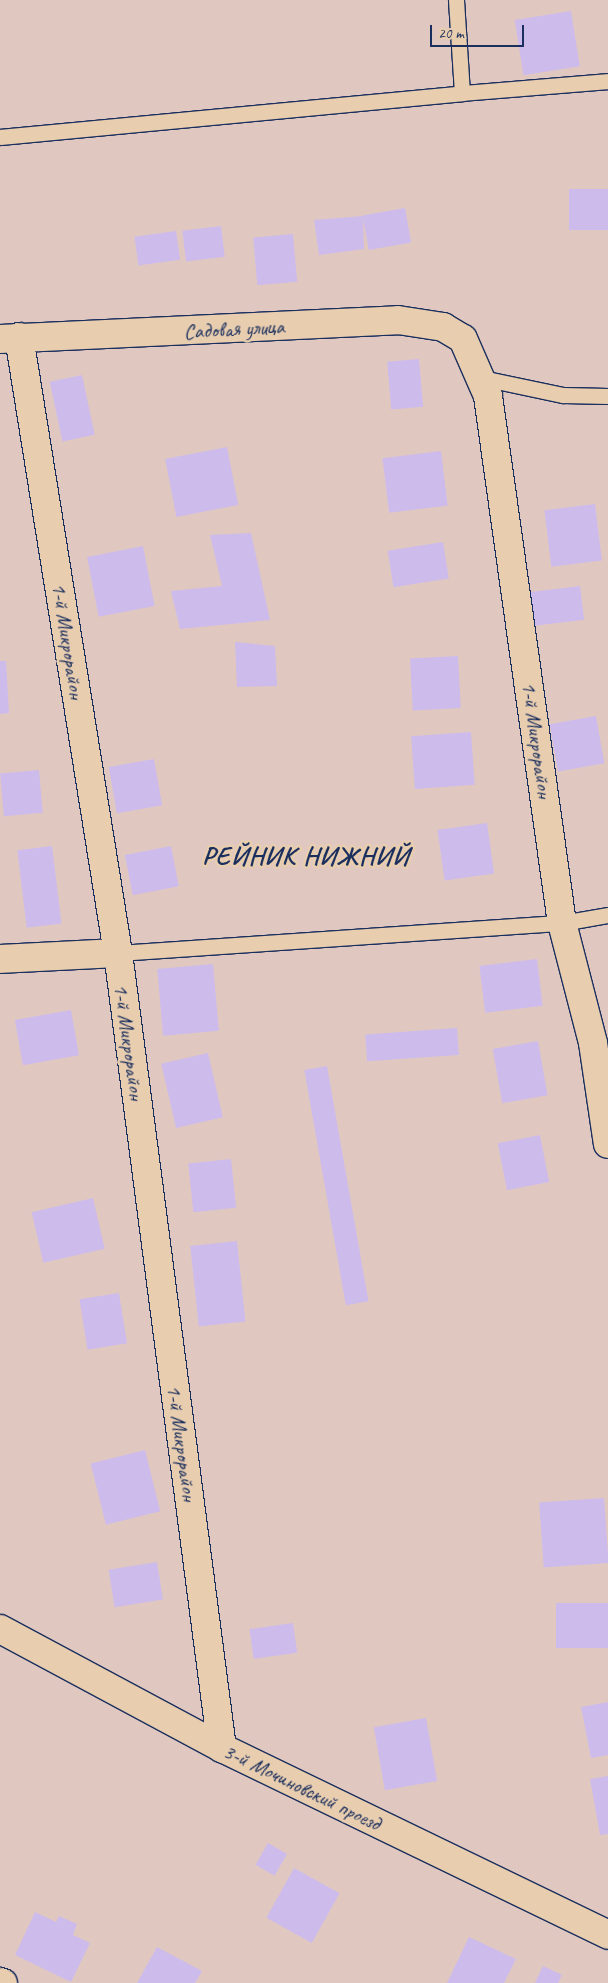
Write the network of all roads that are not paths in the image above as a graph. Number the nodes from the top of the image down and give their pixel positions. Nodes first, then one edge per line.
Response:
1 (456, 0) edge
2 (608, 81) edge
3 (462, 93) junction
4 (0, 138) edge
5 (9, 338) edge
6 (463, 338) joint
7 (482, 378) junction
8 (608, 396) edge
9 (608, 915) edge
10 (562, 923) junction
11 (118, 953) junction
12 (0, 959) edge
13 (600, 1044) edge
14 (608, 1144) edge
15 (0, 1629) edge
16 (222, 1748) junction
17 (608, 1935) edge

1 - 3 lane
2 - 3 lane
3 - 4 lane
5 - 6 street, Садовая улица
5 - 11 street, 1-й Микрорайон
6 - 7 street, 1-й Микрорайон
7 - 8 lane
7 - 10 street, 1-й Микрорайон
9 - 10 lane
10 - 11 lane
10 - 13 street, 1-й Микрорайон
11 - 12 street
11 - 16 street, 1-й Микрорайон
13 - 14 street, 1-й Микрорайон
15 - 16 street, 3-й Мочиновский проезд
16 - 17 street, 3-й Мочиновский проезд

